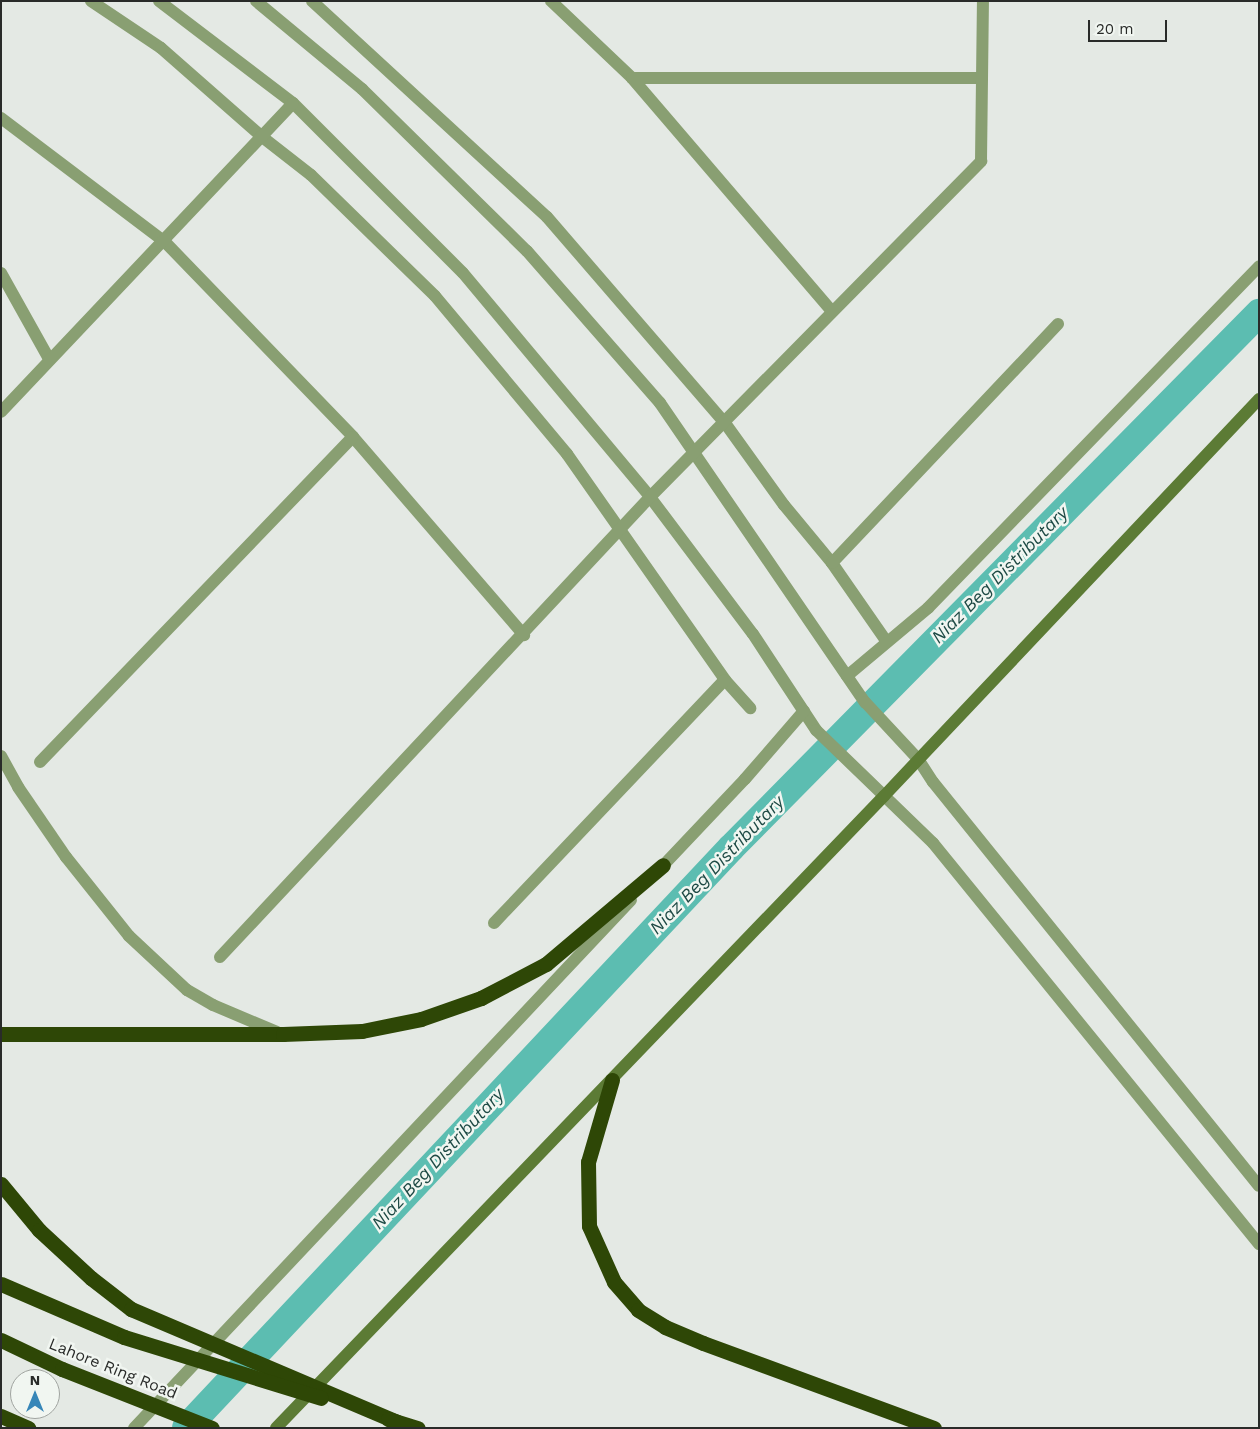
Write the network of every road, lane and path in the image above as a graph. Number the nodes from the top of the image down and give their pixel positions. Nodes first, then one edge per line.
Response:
1 (91, 1) edge
2 (159, 1) edge
3 (256, 1) edge
4 (312, 1) edge
5 (551, 1) edge
6 (982, 1) edge
7 (632, 78) junction
8 (982, 78) junction
9 (293, 103) junction
10 (1, 118) edge
11 (261, 136) junction
12 (165, 242) junction
13 (1259, 266) edge
14 (1, 273) edge
15 (831, 310) junction
16 (1058, 324) dead end
17 (49, 359) junction
18 (1259, 399) edge
19 (1, 412) edge
20 (725, 423) junction
21 (353, 437) junction
22 (694, 454) junction
23 (650, 497) junction
24 (620, 530) junction
25 (832, 563) junction
26 (524, 635) junction
27 (887, 642) junction
28 (847, 676) junction
29 (725, 680) junction
30 (750, 708) dead end
31 (804, 711) junction
32 (1, 756) edge
33 (918, 759) junction
34 (40, 762) dead end
35 (884, 796) junction
36 (664, 865) junction
37 (494, 923) dead end
38 (220, 957) dead end
39 (1, 1034) edge
40 (283, 1034) junction
41 (612, 1080) junction
42 (1, 1184) edge
43 (1259, 1186) edge
44 (1259, 1244) edge
45 (1, 1284) edge
46 (1, 1340) edge
47 (1, 1416) edge
48 (397, 1422) junction
49 (23, 1426) edge
50 (134, 1428) edge
51 (212, 1428) edge
52 (276, 1428) edge
53 (418, 1428) edge
54 (934, 1428) edge

1 - 11 street
2 - 9 street
3 - 22 street
4 - 20 street
5 - 7 street
6 - 8 street
7 - 8 street
7 - 15 street
8 - 15 street
9 - 11 street
9 - 23 street
10 - 12 street
11 - 12 street
11 - 24 street
12 - 17 street
12 - 21 street
13 - 27 street
14 - 17 street
15 - 20 street
16 - 25 street
17 - 19 street
18 - 33 main road
20 - 22 street
20 - 25 street
21 - 26 street
21 - 34 street
22 - 23 street
22 - 28 street
23 - 24 street
23 - 31 street
24 - 26 street
24 - 29 street
25 - 27 street
26 - 38 street
27 - 28 street
28 - 33 street
29 - 30 street
29 - 37 street
31 - 35 street
31 - 36 street
32 - 40 street
33 - 35 main road
33 - 43 street
35 - 41 main road
35 - 44 street
36 - 40 highway
36 - 50 street
39 - 40 highway
41 - 52 main road
41 - 54 highway
42 - 48 highway
45 - 48 highway
46 - 51 highway, Lahore Ring Road
47 - 49 highway
48 - 53 highway

